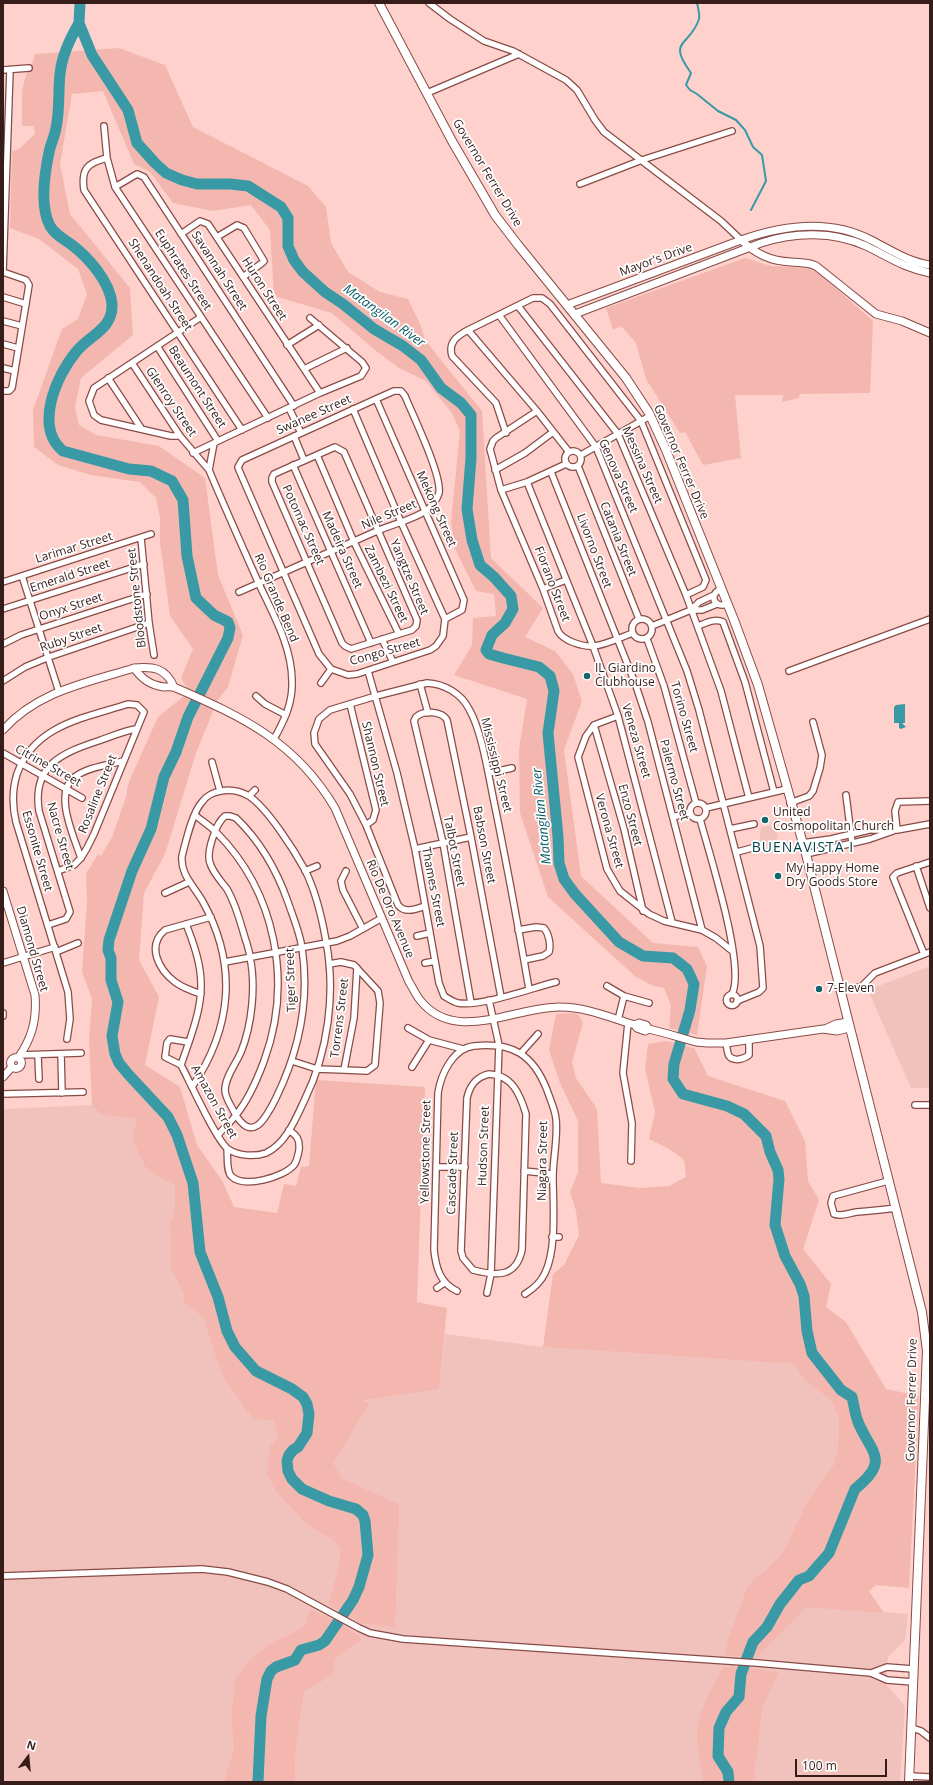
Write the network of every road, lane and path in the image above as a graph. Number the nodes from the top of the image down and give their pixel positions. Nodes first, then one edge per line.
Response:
1 (379, 3) edge
2 (429, 3) edge
3 (519, 54) junction
4 (29, 68) dead end
5 (3, 70) edge
6 (10, 70) junction
7 (427, 93) junction
8 (104, 126) dead end
9 (732, 131) dead end
10 (107, 158) junction
11 (642, 160) junction
12 (580, 184) dead end
13 (115, 187) junction
14 (181, 234) junction
15 (217, 237) junction
16 (741, 240) junction
17 (750, 248) junction
18 (930, 265) edge
19 (3, 272) edge
20 (930, 273) edge
21 (243, 277) junction
22 (3, 297) edge
23 (26, 304) junction
24 (567, 305) junction
25 (518, 306) junction
26 (575, 314) junction
27 (499, 315) junction
28 (201, 317) junction
29 (310, 318) dead end
30 (3, 321) edge
31 (319, 325) junction
32 (22, 326) junction
33 (468, 330) junction
34 (178, 333) junction
35 (930, 333) edge
36 (3, 344) edge
37 (287, 345) junction
38 (157, 346) junction
39 (18, 348) junction
40 (346, 348) junction
41 (132, 363) junction
42 (3, 368) edge
43 (304, 369) junction
44 (15, 371) junction
45 (108, 378) junction
46 (3, 391) edge
47 (401, 391) joint
48 (320, 393) junction
49 (376, 399) junction
50 (292, 407) junction
51 (353, 409) junction
52 (537, 412) junction
53 (650, 416) junction
54 (268, 418) junction
55 (641, 421) junction
56 (141, 428) junction
57 (242, 430) junction
58 (553, 432) junction
59 (301, 433) junction
60 (506, 433) junction
61 (618, 434) junction
62 (180, 436) junction
63 (294, 436) junction
64 (216, 442) junction
65 (596, 447) junction
66 (339, 448) joint
67 (569, 452) junction
68 (193, 453) junction
69 (317, 455) junction
70 (581, 456) junction
71 (304, 460) junction
72 (566, 464) junction
73 (293, 465) junction
74 (578, 466) junction
75 (209, 470) junction
76 (495, 470) junction
77 (551, 472) junction
78 (527, 482) junction
79 (501, 490) junction
80 (426, 511) junction
81 (401, 522) junction
82 (378, 531) junction
83 (151, 534) dead end
84 (141, 538) junction
85 (354, 542) junction
86 (331, 552) junction
87 (308, 562) junction
88 (144, 564) junction
89 (284, 573) junction
90 (22, 576) junction
91 (566, 580) junction
92 (3, 582) edge
93 (259, 584) junction
94 (543, 589) junction
95 (721, 589) junction
96 (239, 592) dead end
97 (147, 594) junction
98 (686, 595) junction
99 (714, 595) junction
100 (30, 600) junction
101 (717, 604) junction
102 (727, 604) junction
103 (3, 609) edge
104 (691, 610) junction
105 (445, 619) junction
106 (639, 619) junction
107 (666, 620) junction
108 (930, 620) edge
109 (150, 623) junction
110 (652, 626) junction
111 (698, 626) junction
112 (39, 629) junction
113 (633, 633) junction
114 (399, 634) junction
115 (617, 638) junction
116 (382, 639) junction
117 (647, 639) junction
118 (371, 643) junction
119 (3, 644) edge
120 (593, 646) junction
121 (347, 648) joint
122 (154, 655) dead end
123 (49, 657) junction
124 (393, 662) junction
125 (134, 668) junction
126 (331, 669) junction
127 (368, 671) junction
128 (789, 671) dead end
129 (3, 681) edge
130 (321, 683) dead end
131 (420, 684) junction
132 (174, 687) junction
133 (59, 692) junction
134 (256, 696) dead end
135 (376, 696) junction
136 (350, 704) junction
137 (144, 712) joint
138 (428, 713) junction
139 (286, 715) junction
140 (618, 716) junction
141 (813, 722) dead end
142 (594, 725) junction
143 (136, 729) junction
144 (3, 730) edge
145 (274, 739) junction
146 (3, 753) edge
147 (123, 761) junction
148 (212, 762) dead end
149 (21, 764) junction
150 (512, 768) dead end
151 (488, 773) junction
152 (43, 776) junction
153 (66, 788) junction
154 (786, 789) junction
155 (255, 790) dead end
156 (220, 791) junction
157 (774, 792) junction
158 (846, 795) dead end
159 (249, 796) junction
160 (82, 798) dead end
161 (749, 798) junction
162 (930, 801) edge
163 (696, 803) junction
164 (790, 803) junction
165 (723, 804) junction
166 (706, 808) junction
167 (690, 812) junction
168 (195, 816) junction
169 (673, 817) junction
170 (700, 819) junction
171 (754, 824) dead end
172 (930, 824) edge
173 (366, 825) junction
174 (730, 829) junction
175 (897, 830) junction
176 (215, 831) junction
177 (850, 835) junction
178 (471, 836) junction
179 (831, 839) junction
180 (443, 843) junction
181 (802, 843) junction
182 (852, 843) junction
183 (756, 847) dead end
184 (833, 848) junction
185 (415, 849) junction
186 (737, 852) junction
187 (806, 854) junction
188 (81, 858) junction
189 (930, 862) edge
190 (317, 866) dead end
191 (916, 866) junction
192 (58, 871) junction
193 (305, 871) junction
194 (346, 871) dead end
195 (189, 882) junction
196 (3, 891) edge
197 (165, 892) dead end
198 (425, 906) junction
199 (930, 908) edge
200 (643, 911) junction
201 (211, 917) junction
202 (382, 918) junction
203 (672, 922) junction
204 (186, 924) junction
205 (48, 925) junction
206 (363, 929) junction
207 (518, 930) junction
208 (702, 930) junction
209 (430, 934) junction
210 (417, 936) dead end
211 (326, 942) junction
212 (78, 943) dead end
213 (302, 947) junction
214 (56, 950) junction
215 (732, 950) junction
216 (276, 952) junction
217 (927, 953) edge
218 (22, 957) junction
219 (250, 957) junction
220 (524, 960) junction
221 (435, 961) junction
222 (225, 962) junction
223 (3, 963) edge
224 (425, 963) dead end
225 (329, 964) junction
226 (357, 968) junction
227 (556, 982) dead end
228 (607, 986) dead end
229 (529, 989) junction
230 (839, 989) junction
231 (201, 994) junction
232 (732, 994) junction
233 (624, 996) junction
234 (501, 997) junction
235 (489, 1000) junction
236 (737, 1001) junction
237 (471, 1003) junction
238 (649, 1003) dead end
239 (3, 1013) edge
240 (3, 1016) edge
241 (493, 1019) junction
242 (618, 1020) junction
243 (632, 1024) junction
244 (848, 1025) junction
245 (408, 1028) dead end
246 (538, 1034) dead end
247 (67, 1039) dead end
248 (749, 1039) junction
249 (429, 1040) junction
250 (188, 1042) junction
251 (726, 1042) junction
252 (499, 1045) junction
253 (462, 1049) junction
254 (81, 1053) dead end
255 (521, 1053) junction
256 (62, 1054) junction
257 (38, 1056) junction
258 (19, 1057) junction
259 (292, 1061) junction
260 (181, 1065) junction
261 (412, 1067) dead end
262 (317, 1069) junction
263 (344, 1070) junction
264 (498, 1075) junction
265 (3, 1077) edge
266 (39, 1079) dead end
267 (192, 1087) junction
268 (83, 1092) dead end
269 (62, 1093) junction
270 (3, 1094) edge
271 (915, 1105) dead end
272 (930, 1105) edge
273 (236, 1115) junction
274 (289, 1130) junction
275 (218, 1135) junction
276 (227, 1149) junction
277 (631, 1160) dead end
278 (437, 1167) junction
279 (465, 1167) junction
280 (524, 1171) junction
281 (553, 1174) junction
282 (888, 1180) junction
283 (896, 1208) junction
284 (552, 1236) junction
285 (559, 1237) dead end
286 (491, 1274) junction
287 (444, 1283) junction
288 (437, 1288) dead end
289 (457, 1291) dead end
290 (487, 1293) dead end
291 (525, 1294) dead end
292 (928, 1351) edge
293 (3, 1576) edge
294 (913, 1669) junction
295 (871, 1673) junction
296 (913, 1682) junction
297 (912, 1728) junction
298 (930, 1738) edge
299 (930, 1777) edge
300 (910, 1779) edge

1 - 7 main road, Governor Ferrer Drive
2 - 3 street
3 - 7 street
3 - 11 street
4 - 6 street
5 - 6 street
6 - 19 street
7 - 24 main road, Governor Ferrer Drive
8 - 10 street, Euphrates Street
9 - 11 street
10 - 13 street, Euphrates Street
10 - 34 street, Shenandoah Street
11 - 12 street
11 - 16 street
13 - 14 street, Savannah Street
13 - 28 street, Euphrates Street
14 - 15 street, Huron Street
14 - 50 street, Savannah Street
15 - 21 street, Huron Street
15 - 21 street
16 - 17 street
16 - 18 street, Mayor's Drive
16 - 24 street, Mayor's Drive
17 - 20 street, Mayor's Drive
17 - 26 street, Mayor's Drive
17 - 35 street
19 - 23 street
21 - 37 street, Huron Street
22 - 23 street
23 - 32 street
24 - 26 main road, Governor Ferrer Drive
25 - 27 street
25 - 55 street
25 - 61 street, Messina Street
26 - 53 main road, Governor Ferrer Drive
27 - 33 street
27 - 65 street, Genova Street
28 - 34 street
28 - 54 street, Euphrates Street
29 - 31 street
30 - 32 street
31 - 37 street
31 - 40 street
32 - 39 street
33 - 52 street
33 - 60 street
34 - 38 street
34 - 57 street, Shenandoah Street
36 - 39 street
37 - 43 street, Huron Street
38 - 41 street
38 - 64 street, Beaumont Street
39 - 44 street
40 - 43 street
40 - 48 street
41 - 45 street
41 - 62 street, Glenroy Street
42 - 44 street
43 - 48 street, Huron Street
44 - 46 street
45 - 56 street
45 - 56 street
47 - 49 street, Swanee Street
47 - 80 street, Nile Street
48 - 50 street
49 - 51 street, Swanee Street
49 - 80 street, Mekong Street
50 - 54 street
50 - 59 street, Savannah Street
51 - 59 street, Swanee Street
51 - 81 street
52 - 58 street
52 - 60 street
53 - 55 street
53 - 95 main road, Governor Ferrer Drive
54 - 57 street
55 - 61 street
55 - 98 street
56 - 62 street
57 - 64 street
58 - 67 street
58 - 76 street
59 - 63 street, Swanee Street
60 - 76 street, Fiorano Street
61 - 65 street
61 - 98 street, Messina Street
62 - 68 street, Glenroy Street
63 - 71 street
63 - 89 street, Swanee Street
64 - 68 street
64 - 75 street
65 - 70 street
65 - 107 street, Genova Street
66 - 69 street, Potomac Street
66 - 82 street, Yangtze Street
67 - 70 street
67 - 72 street
68 - 75 street, Rio Grande Bend
69 - 71 street, Potomac Street
69 - 85 street, Zambezi Street
70 - 74 street
71 - 73 street, Potomac Street
72 - 74 street
72 - 77 street
73 - 86 street, Madeira Street
73 - 87 street, Potomac Street
74 - 106 street, Catania Street
75 - 93 street, Rio Grande Bend
76 - 79 street, Fiorano Street
77 - 78 street
77 - 115 street, Livorno Street
78 - 79 street
78 - 91 street, Veneza Street
79 - 94 street, Fiorano Street
80 - 81 street, Nile Street
80 - 105 street, Mekong Street
81 - 82 street, Nile Street
81 - 105 street
82 - 85 street, Nile Street
82 - 114 street, Yangtze Street
83 - 84 street, Larimar Street
84 - 88 street, Bloodstone Street
84 - 90 street, Larimar Street
85 - 86 street, Nile Street
85 - 114 street, Zambezi Street
86 - 87 street, Nile Street
86 - 118 street, Madeira Street
87 - 89 street, Nile Street
87 - 121 street, Potomac Street
88 - 97 street, Bloodstone Street
88 - 100 street, Emerald Street
89 - 93 street, Nile Street
89 - 126 street
90 - 92 street, Larimar Street
90 - 100 street
91 - 94 street
91 - 120 street, Veneza Street
93 - 96 street, Nile Street
93 - 139 street, Rio Grande Bend
94 - 120 street, Fiorano Street
95 - 99 street
95 - 102 main road, Governor Ferrer Drive
97 - 109 street, Bloodstone Street
97 - 112 street, Onyx Street
98 - 104 street, Messina Street
99 - 101 street
99 - 104 street
100 - 103 street, Emerald Street
100 - 112 street
101 - 102 street
101 - 104 street
102 - 154 main road, Governor Ferrer Drive
104 - 107 street
104 - 111 street, Messina Street
105 - 124 street, Congo Street
106 - 110 street
106 - 113 street
107 - 110 street
107 - 165 street, Genova Street
108 - 128 street
109 - 122 street, Bloodstone Street
109 - 123 street, Ruby Street
110 - 117 street
111 - 157 street
111 - 161 street, Messina Street
112 - 119 street, Onyx Street
112 - 123 street
113 - 115 street, Fiorano Street
113 - 117 street
114 - 116 street, Yangtze Street
115 - 120 street, Fiorano Street
115 - 169 street, Palermo Street
116 - 118 street, Yangtze Street
116 - 124 street
117 - 163 street, Torino Street
118 - 121 street, Yangtze Street
120 - 140 street, Veneza Street
123 - 129 street, Ruby Street
123 - 133 street
124 - 127 street, Congo Street
125 - 132 street, Rio De Oro Avenue
125 - 132 street, Rio De Oro Avenue
125 - 133 street, Rio De Oro Avenue
126 - 127 street, Congo Street
126 - 130 street
127 - 135 street, Thames Street
131 - 135 street, Mississippi Street
131 - 138 street
131 - 151 street, Mississippi Street
132 - 145 street, Rio De Oro Avenue
133 - 144 street
134 - 139 street
135 - 136 street, Mississippi Street
135 - 185 street, Thames Street
136 - 173 street, Shannon Street
136 - 173 street, Mississippi Street
137 - 143 street, Rosaline Street
137 - 149 street, Essonite Street
138 - 178 street, Babson Street
138 - 180 street, Talbot Street
139 - 145 street, Rio Grande Bend
140 - 142 street
140 - 203 street, Veneza Street
141 - 164 street
142 - 200 street, Enzo Street
142 - 200 street, Verona Street
143 - 147 street, Rosaline Street
143 - 152 street, Nacre Street
145 - 202 street, Rio De Oro Avenue
146 - 149 street, Citrine Street
147 - 153 street
147 - 188 street, Rosaline Street
148 - 156 street
149 - 152 street, Citrine Street
149 - 205 street, Essonite Street
150 - 151 street
151 - 207 street, Mississippi Street
152 - 153 street, Citrine Street
152 - 192 street, Nacre Street
153 - 160 street, Citrine Street
153 - 188 street
154 - 157 street
154 - 164 main road, Governor Ferrer Drive
155 - 159 street
156 - 159 street
156 - 168 street
157 - 161 street
158 - 177 street
159 - 193 street, Amazon Street
161 - 165 street
162 - 175 street
163 - 166 street
163 - 167 street
164 - 181 main road, Governor Ferrer Drive
165 - 166 street
165 - 174 street, Genova Street
166 - 170 street
167 - 169 street
167 - 170 street
168 - 176 street
168 - 195 street
169 - 208 street, Palermo Street
170 - 215 street
171 - 174 street
172 - 175 street
173 - 198 street, Mississippi Street
174 - 186 street, Genova Street
175 - 177 street
175 - 182 street
176 - 213 street, Tiger Street
176 - 216 street
176 - 219 street
177 - 179 street
177 - 182 street
178 - 180 street
178 - 234 street, Babson Street
179 - 181 street
179 - 184 street
180 - 185 street
180 - 237 street, Talbot Street
181 - 187 main road, Governor Ferrer Drive
182 - 184 street
183 - 186 street
184 - 187 street
185 - 198 street, Thames Street
186 - 236 street, Genova Street
187 - 230 main road, Governor Ferrer Drive
188 - 192 street, Rosaline Street
189 - 191 street
190 - 193 street
191 - 199 street
191 - 217 street
192 - 205 street, Nacre Street
193 - 211 street, Amazon Street
194 - 206 street
195 - 197 street
195 - 201 street
196 - 218 street, Diamond Street
198 - 209 street, Thames Street
200 - 203 street, Verona Street
201 - 204 street
201 - 222 street
202 - 206 street
202 - 241 street, Rio De Oro Avenue
203 - 208 street, Verona Street
204 - 231 street, Amazon Street
204 - 231 street
205 - 214 street, Essonite Street
206 - 211 street
207 - 220 street, Mississippi Street
207 - 220 street
208 - 215 street, Verona Street
209 - 210 street
209 - 221 street, Thames Street
211 - 213 street
211 - 225 street, Amazon Street
212 - 214 street
213 - 216 street
213 - 259 street, Tiger Street
214 - 218 street
214 - 247 street, Essonite Street
215 - 232 street
216 - 219 street
216 - 273 street
217 - 230 street
218 - 223 street
218 - 258 street, Diamond Street
219 - 222 street
219 - 273 street
220 - 229 street, Mississippi Street
221 - 224 street
221 - 237 street, Thames Street
222 - 267 street
225 - 226 street
225 - 262 street, Amazon Street
226 - 263 street, Torrens Street
226 - 263 street
227 - 229 street, Thames Street
228 - 233 street
229 - 234 street, Thames Street
230 - 244 main road, Governor Ferrer Drive
231 - 250 street, Amazon Street
232 - 236 street
232 - 236 street
233 - 238 street
233 - 242 street
234 - 235 street, Thames Street
235 - 237 street, Thames Street
235 - 241 street, Hudson Street
239 - 240 street
241 - 242 street, Rio De Oro Avenue
241 - 252 street, Hudson Street
242 - 243 street, Rio De Oro Avenue
243 - 251 street, Rio De Oro Avenue
243 - 277 street
244 - 248 street, Rio De Oro Avenue
244 - 282 main road, Governor Ferrer Drive
245 - 249 street
246 - 255 street
248 - 251 street, Rio De Oro Avenue
248 - 251 street
249 - 253 street
249 - 261 street
250 - 260 street, Amazon Street
250 - 260 street
252 - 253 street
252 - 255 street, Niagara Street
252 - 264 street, Hudson Street
253 - 278 street, Yellowstone Street
254 - 256 street
255 - 281 street, Niagara Street
256 - 257 street
256 - 269 street
257 - 258 street
257 - 266 street
258 - 265 street, Diamond Street
259 - 262 street
259 - 273 street, Tiger Street
260 - 267 street, Amazon Street
262 - 263 street
262 - 274 street, Amazon Street
264 - 279 street, Cascade Street
264 - 280 street
264 - 286 street, Hudson Street
267 - 275 street, Amazon Street
268 - 269 street
269 - 270 street
271 - 272 street
273 - 275 street
274 - 276 street, Amazon Street
274 - 276 street
275 - 276 street, Amazon Street
278 - 279 street
278 - 287 street, Yellowstone Street
279 - 286 street, Cascade Street
280 - 281 street
280 - 286 street
281 - 284 street, Niagara Street
282 - 283 main road, Governor Ferrer Drive
282 - 283 street
283 - 292 main road, Governor Ferrer Drive
284 - 285 street
284 - 291 street, Niagara Street
286 - 290 street, Hudson Street
287 - 288 street
287 - 289 street
292 - 294 main road, Governor Ferrer Drive
293 - 295 street
294 - 295 street
294 - 296 main road, Governor Ferrer Drive
295 - 296 street
296 - 297 main road, Governor Ferrer Drive
297 - 298 street
297 - 300 main road, Governor Ferrer Drive
299 - 300 street

